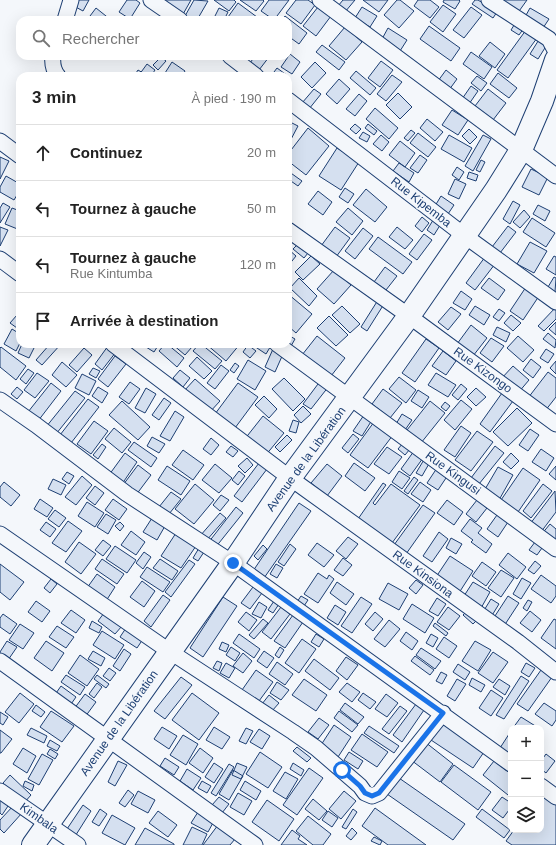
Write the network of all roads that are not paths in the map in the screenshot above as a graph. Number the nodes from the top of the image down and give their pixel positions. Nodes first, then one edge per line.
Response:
1 (71, 0) edge
2 (152, 0) edge
3 (320, 0) edge
4 (489, 0) edge
5 (65, 16) edge
6 (174, 16) edge
7 (556, 52) edge
8 (52, 60) edge
9 (235, 60) edge
10 (556, 60) edge
11 (55, 72) edge
12 (251, 72) edge
13 (292, 103) edge
14 (0, 141) edge
15 (521, 150) junction
16 (16, 153) edge
17 (556, 176) edge
18 (292, 233) edge
19 (465, 236) junction
20 (0, 259) edge
21 (16, 271) edge
22 (556, 302) edge
23 (409, 316) junction
24 (118, 348) edge
25 (282, 348) edge
26 (350, 398) junction
27 (0, 400) edge
28 (556, 424) edge
29 (290, 478) junction
30 (0, 534) edge
31 (556, 549) edge
32 (233, 563) junction
33 (169, 651) junction
34 (0, 661) edge
35 (556, 672) edge
36 (443, 713) junction
37 (107, 739) junction
38 (508, 762) edge
39 (544, 788) edge
40 (0, 791) edge
41 (556, 797) edge
42 (48, 824) junction
43 (33, 845) edge
44 (78, 845) edge
45 (255, 845) edge

1 - 5 street
2 - 6 street
3 - 15 street
4 - 7 street
8 - 11 street
9 - 12 street
10 - 15 highway, Avenue de la Libération
13 - 19 street, Rue Kipemba
14 - 16 street
15 - 17 street
15 - 19 highway, Avenue de la Libération
18 - 23 street, Rue Kizongo
19 - 22 street, Rue Kipemba
19 - 23 highway, Avenue de la Libération
20 - 21 street
23 - 26 highway, Avenue de la Libération
23 - 28 street, Rue Kizongo
24 - 29 street, Rue Kinsiona
25 - 26 street, Rue Kingusi
26 - 29 highway, Avenue de la Libération
26 - 31 street, Rue Kingusi
27 - 32 street
29 - 32 highway, Avenue de la Libération
29 - 35 street, Rue Kinsiona
30 - 33 street
32 - 33 highway, Avenue de la Libération
32 - 36 street
33 - 36 street
33 - 37 highway, Avenue de la Libération
34 - 37 street
36 - 38 street
37 - 42 highway, Avenue de la Libération
37 - 45 street
39 - 41 street
40 - 42 street, Kimbala
42 - 43 highway, Avenue de la Libération
42 - 44 street, Kimbala

